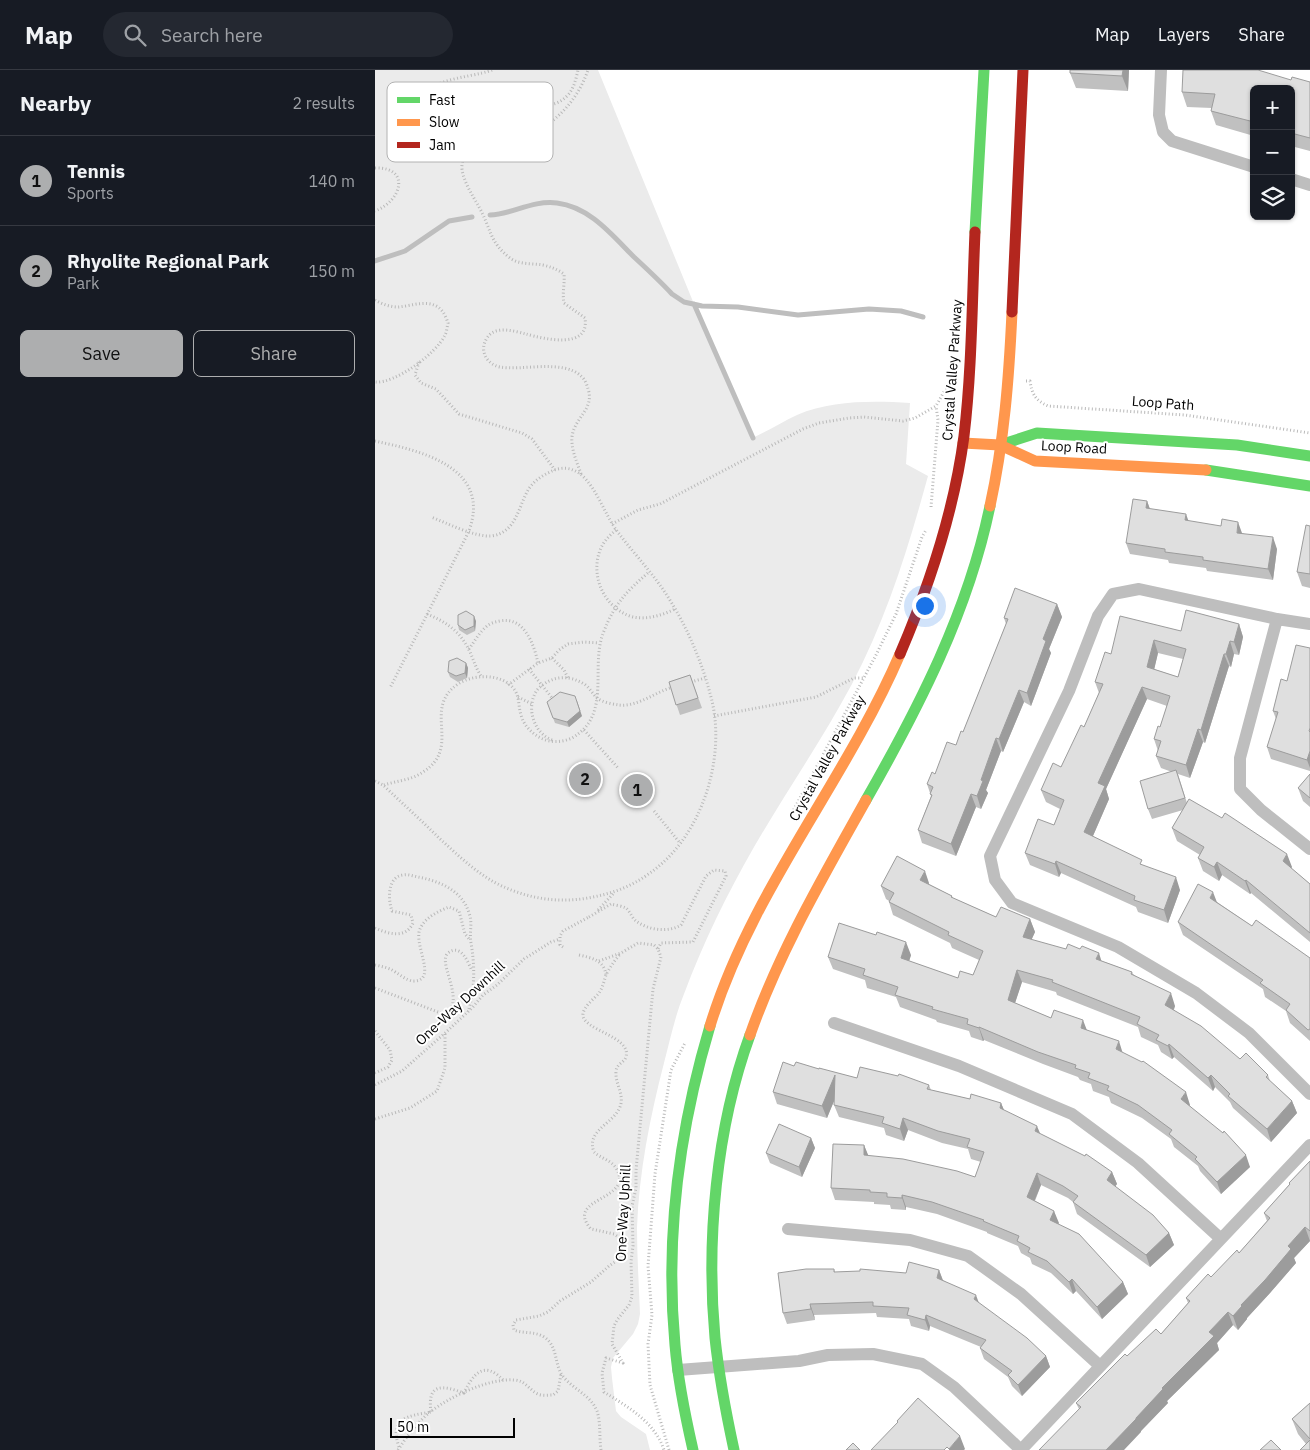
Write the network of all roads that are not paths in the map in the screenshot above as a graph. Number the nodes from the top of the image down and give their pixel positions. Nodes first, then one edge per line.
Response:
1 (983, 70) edge
2 (1023, 70) edge
3 (1161, 70) edge
4 (1250, 166) edge
5 (1295, 180) edge
6 (1310, 185) edge
7 (963, 443) junction
8 (1000, 445) junction
9 (1310, 456) edge
10 (1310, 486) edge
11 (1277, 619) junction
12 (1310, 624) edge
13 (1310, 849) edge
14 (834, 1023) dead end
15 (1310, 1094) edge
16 (1310, 1145) edge
17 (788, 1229) dead end
18 (1221, 1239) junction
19 (718, 1366) junction
20 (1100, 1366) junction
21 (678, 1370) junction
22 (693, 1450) edge
23 (735, 1450) edge
24 (1021, 1450) edge

1 - 7 main road, Crystal Valley Parkway
2 - 8 main road
3 - 4 street
5 - 6 street
7 - 8 main road
7 - 21 main road, Crystal Valley Parkway
8 - 9 main road, Loop Road
8 - 10 main road, Loop Road
8 - 19 main road
11 - 12 street
11 - 13 street
11 - 15 street
14 - 18 street
16 - 18 street
17 - 20 street
18 - 20 street
19 - 21 street
19 - 23 main road
19 - 24 street
20 - 24 street
21 - 22 main road, Crystal Valley Parkway

